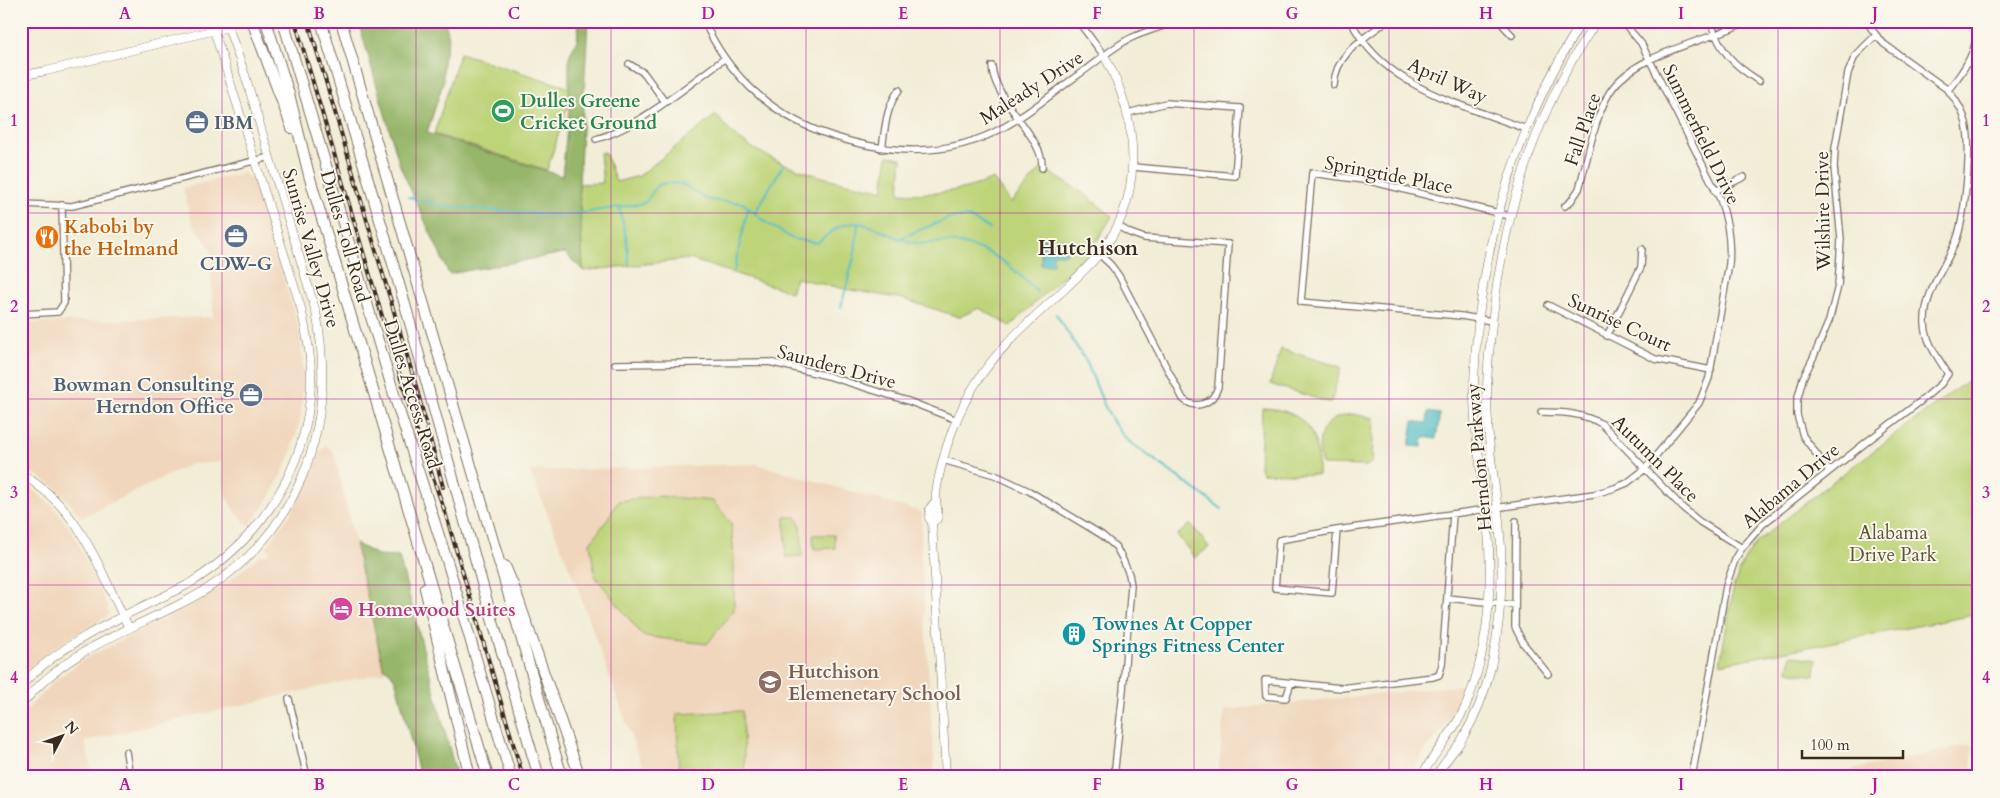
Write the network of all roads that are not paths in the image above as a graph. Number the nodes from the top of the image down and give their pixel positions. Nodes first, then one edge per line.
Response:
1 (210, 21) edge
2 (252, 21) edge
3 (266, 21) edge
4 (272, 21) edge
5 (284, 21) edge
6 (321, 21) edge
7 (334, 21) edge
8 (341, 21) edge
9 (704, 21) edge
10 (1078, 21) edge
11 (1177, 21) edge
12 (1235, 21) edge
13 (1351, 21) edge
14 (1388, 21) edge
15 (1499, 21) edge
16 (1582, 21) edge
17 (1597, 21) edge
18 (1622, 21) edge
19 (1710, 21) edge
20 (1747, 21) edge
21 (1866, 21) edge
22 (1979, 22) edge
23 (1242, 23) dead end
24 (227, 24) edge
25 (214, 30) junction
26 (1714, 34) junction
27 (1512, 35) dead end
28 (1876, 35) junction
29 (1362, 40) junction
30 (1105, 57) junction
31 (724, 59) junction
32 (1650, 61) junction
33 (630, 64) dead end
34 (992, 66) dead end
35 (21, 73) edge
36 (1759, 81) dead end
37 (1334, 86) dead end
38 (899, 90) dead end
39 (1948, 90) junction
40 (289, 94) junction
41 (664, 102) junction
42 (1128, 113) junction
43 (1018, 119) junction
44 (1526, 129) junction
45 (374, 132) junction
46 (596, 139) dead end
47 (882, 148) junction
48 (270, 157) junction
49 (255, 161) junction
50 (1133, 167) junction
51 (1042, 168) dead end
52 (310, 175) junction
53 (1744, 177) dead end
54 (1715, 191) junction
55 (21, 204) edge
56 (62, 205) junction
57 (1565, 206) dead end
58 (1498, 213) junction
59 (1510, 216) junction
60 (1118, 226) junction
61 (1642, 249) dead end
62 (1099, 254) junction
63 (1548, 305) dead end
64 (21, 314) edge
65 (1480, 319) junction
66 (1492, 321) junction
67 (1607, 336) junction
68 (614, 364) dead end
69 (1711, 370) junction
70 (1541, 412) dead end
71 (957, 420) junction
72 (943, 460) junction
73 (1645, 469) junction
74 (1829, 471) junction
75 (21, 474) edge
76 (1498, 507) junction
77 (1485, 508) junction
78 (408, 509) junction
79 (1453, 514) junction
80 (1516, 521) dead end
81 (1337, 530) junction
82 (491, 533) junction
83 (1742, 548) junction
84 (1447, 598) junction
85 (1489, 602) junction
86 (1501, 604) junction
87 (1515, 605) junction
88 (123, 616) junction
89 (129, 628) junction
90 (1548, 674) dead end
91 (1292, 683) junction
92 (21, 685) edge
93 (289, 699) dead end
94 (21, 705) edge
95 (126, 752) dead end
96 (304, 776) edge
97 (130, 777) edge
98 (470, 777) edge
99 (488, 777) edge
100 (511, 777) edge
101 (539, 777) edge
102 (562, 777) edge
103 (580, 777) edge
104 (946, 777) edge
105 (1114, 777) edge
106 (1421, 777) edge
107 (1436, 777) edge
108 (1692, 777) edge

1 - 25 main road, Sunrise Valley Drive
2 - 52 highway
3 - 40 highway, Dulles Toll Road
4 - 40 highway
5 - 100 highway, Dulles Access Road
6 - 101 highway, Dulles Access Road
7 - 45 highway
8 - 45 highway
9 - 31 street, Maleady Drive
10 - 30 street
11 - 30 street, Maleady Drive
12 - 23 street
13 - 29 street, April Way
14 - 29 street
15 - 27 street
16 - 44 main road, Herndon Parkway
17 - 59 main road, Herndon Parkway
18 - 32 street, Summerfield Drive
19 - 26 street
20 - 26 street, Fall Place
21 - 28 street
22 - 39 street
24 - 25 main road
24 - 48 main road, Sunrise Valley Drive
25 - 35 main road
25 - 49 main road, Sunrise Valley Drive
26 - 32 street, Fall Place
26 - 36 street
28 - 39 street
28 - 74 street, Wilshire Drive
29 - 37 street
29 - 44 street, April Way
30 - 42 main road
30 - 43 street, Maleady Drive
31 - 41 street
31 - 47 street, Maleady Drive
32 - 54 street, Summerfield Drive
32 - 57 street, Fall Place
33 - 41 street
34 - 43 street
38 - 47 street
39 - 74 street, Alabama Drive
40 - 52 highway, Dulles Toll Road
41 - 46 street
42 - 50 main road
42 - 50 street
43 - 47 street, Maleady Drive
43 - 51 street
44 - 58 main road, Herndon Parkway
45 - 82 highway
48 - 49 street
48 - 89 main road, Sunrise Valley Drive
49 - 56 street
49 - 88 main road, Sunrise Valley Drive
50 - 60 main road
52 - 78 highway, Dulles Toll Road
53 - 54 street
54 - 69 street, Summerfield Drive
55 - 56 street
56 - 64 street
58 - 59 street, Springtide Place
58 - 65 main road, Herndon Parkway
58 - 65 street, Springtide Place
59 - 66 main road, Herndon Parkway
60 - 62 main road
60 - 62 street
61 - 67 street
62 - 71 main road
63 - 67 street, Sunrise Court
65 - 66 street, Springtide Place
65 - 77 main road, Herndon Parkway
66 - 76 main road, Herndon Parkway
67 - 69 street, Sunrise Court
68 - 71 street, Saunders Drive
69 - 73 street, Summerfield Drive
70 - 73 street, Autumn Place
71 - 72 main road
72 - 104 main road
72 - 105 street
73 - 76 street, Summerfield Drive
73 - 83 street, Autumn Place
74 - 83 street, Alabama Drive
75 - 88 main road
76 - 77 street, Summerfield Drive
76 - 86 main road, Herndon Parkway
77 - 79 street, Summerfield Drive
77 - 85 main road, Herndon Parkway
78 - 98 highway
78 - 99 highway, Dulles Toll Road
79 - 81 street, Summerfield Drive
79 - 84 street
80 - 87 street
81 - 81 street, Summerfield Drive
82 - 102 highway
82 - 103 highway
83 - 108 street, Alabama Drive
84 - 85 street
84 - 91 street
85 - 86 street
85 - 106 main road, Herndon Parkway
86 - 87 street
86 - 107 main road, Herndon Parkway
87 - 90 street
88 - 89 main road
88 - 92 main road, Sunrise Valley Drive
89 - 94 main road, Sunrise Valley Drive
91 - 91 street
93 - 96 street
95 - 97 street

